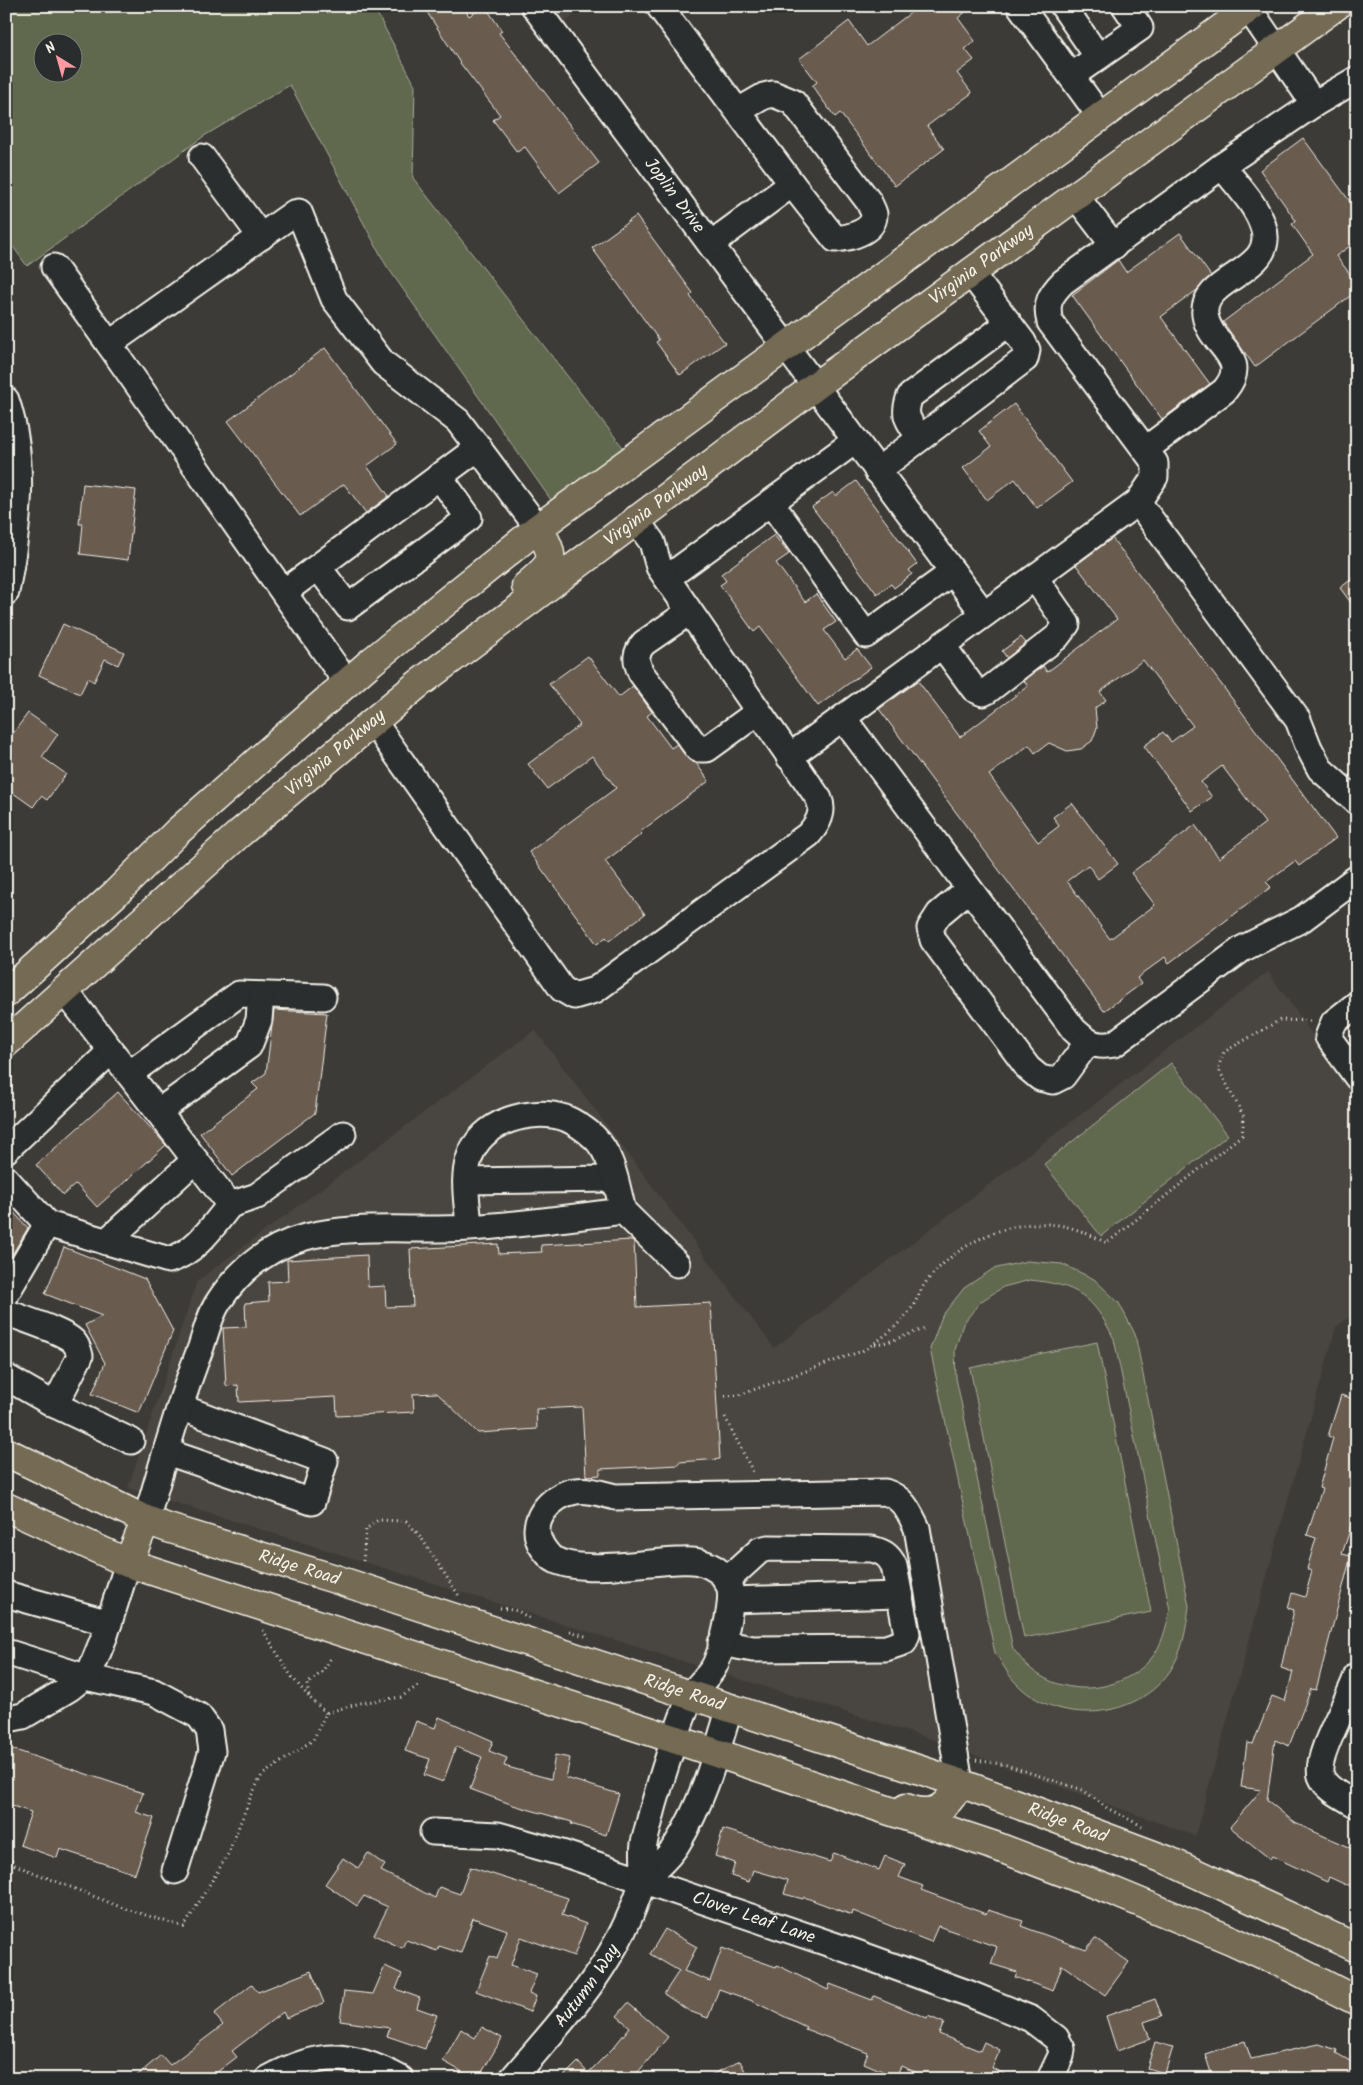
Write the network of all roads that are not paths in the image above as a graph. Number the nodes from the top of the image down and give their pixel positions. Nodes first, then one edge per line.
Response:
1 (534, 6) edge
2 (659, 6) edge
3 (1020, 6) edge
4 (1063, 6) edge
5 (1125, 6) edge
6 (1336, 6) edge
7 (1249, 7) edge
8 (1276, 51) junction
9 (1098, 57) junction
10 (1071, 76) junction
11 (1357, 79) edge
12 (1314, 104) junction
13 (738, 111) junction
14 (1100, 116) junction
15 (202, 157) dead end
16 (1222, 166) junction
17 (792, 184) junction
18 (1075, 195) junction
19 (261, 237) junction
20 (711, 244) junction
21 (1114, 246) junction
22 (54, 266) dead end
23 (970, 272) junction
24 (1009, 323) junction
25 (1060, 336) junction
26 (109, 344) junction
27 (787, 347) junction
28 (1028, 350) junction
29 (814, 387) junction
30 (6, 400) edge
31 (920, 438) junction
32 (854, 441) junction
33 (479, 447) junction
34 (1146, 449) junction
35 (877, 471) junction
36 (439, 476) junction
37 (771, 502) junction
38 (1138, 502) junction
39 (635, 520) junction
40 (538, 528) junction
41 (318, 567) junction
42 (952, 572) junction
43 (667, 578) junction
44 (1034, 578) junction
45 (6, 592) edge
46 (284, 592) junction
47 (689, 612) junction
48 (984, 614) junction
49 (942, 645) junction
50 (469, 646) junction
51 (347, 683) junction
52 (758, 712) junction
53 (843, 718) junction
54 (373, 721) junction
55 (789, 757) junction
56 (1357, 802) edge
57 (177, 832) junction
58 (1357, 878) edge
59 (969, 889) junction
60 (71, 986) junction
61 (6, 993) edge
62 (261, 995) junction
63 (323, 997) dead end
64 (1357, 1004) edge
65 (1088, 1042) junction
66 (6, 1043) edge
67 (111, 1051) junction
68 (129, 1074) junction
69 (1357, 1077) edge
70 (158, 1112) junction
71 (343, 1134) dead end
72 (6, 1150) edge
73 (195, 1160) junction
74 (6, 1179) edge
75 (615, 1179) junction
76 (466, 1181) junction
77 (230, 1205) junction
78 (623, 1211) junction
79 (47, 1224) junction
80 (469, 1228) junction
81 (106, 1242) junction
82 (677, 1264) dead end
83 (6, 1294) edge
84 (6, 1312) edge
85 (6, 1377) edge
86 (56, 1405) junction
87 (180, 1407) junction
88 (131, 1440) dead end
89 (6, 1452) edge
90 (167, 1452) junction
91 (6, 1507) edge
92 (146, 1520) junction
93 (128, 1563) junction
94 (729, 1590) junction
95 (6, 1594) edge
96 (899, 1595) junction
97 (109, 1623) junction
98 (721, 1643) junction
99 (6, 1652) edge
100 (1357, 1675) edge
101 (86, 1677) junction
102 (691, 1694) junction
103 (730, 1707) junction
104 (6, 1716) edge
105 (674, 1739) junction
106 (716, 1755) junction
107 (960, 1783) junction
108 (826, 1791) junction
109 (1357, 1805) edge
110 (432, 1832) dead end
111 (175, 1871) dead end
112 (643, 1881) junction
113 (1357, 1948) edge
114 (1357, 2001) edge
115 (268, 2079) edge
116 (400, 2079) edge
117 (512, 2079) edge
118 (1050, 2079) edge

1 - 20 street, Joplin Drive
2 - 13 street
3 - 10 street
4 - 9 street
5 - 9 street
6 - 8 main road, Virginia Parkway
7 - 8 street
7 - 14 main road
8 - 12 street
8 - 18 main road, Virginia Parkway
9 - 10 street
10 - 14 street
11 - 12 street
12 - 16 street
13 - 17 street
13 - 17 street
14 - 27 main road
15 - 19 street
16 - 21 street
16 - 34 street
17 - 20 street
18 - 21 street
18 - 23 main road, Virginia Parkway
19 - 26 street
19 - 33 street
20 - 27 street, Joplin Drive
21 - 25 street
22 - 26 street
23 - 24 street
23 - 29 main road, Virginia Parkway
24 - 28 street
24 - 31 street
25 - 28 street
25 - 34 street
26 - 46 street
27 - 29 street, Joplin Drive
27 - 40 main road
28 - 31 street
29 - 32 street, Joplin Drive
29 - 39 main road, Virginia Parkway
30 - 45 street
31 - 35 street
32 - 35 street, Joplin Drive
32 - 37 street
33 - 36 street
33 - 40 street
34 - 38 street
35 - 42 street, Joplin Drive
36 - 41 street
36 - 41 street
37 - 42 street
37 - 43 street
38 - 44 street
38 - 56 street
39 - 43 street
39 - 50 main road, Virginia Parkway
40 - 50 main road
40 - 51 main road
41 - 46 street
42 - 48 street, Joplin Drive
43 - 47 street
44 - 48 street
44 - 49 street
46 - 51 street
47 - 52 street
47 - 52 street
48 - 49 street
49 - 53 street
50 - 54 main road, Virginia Parkway
51 - 57 main road
52 - 55 street
53 - 55 street
53 - 59 street
54 - 55 street
54 - 60 main road, Virginia Parkway
57 - 60 main road
57 - 61 main road
58 - 65 street
59 - 65 street
59 - 65 street
60 - 66 main road, Virginia Parkway
60 - 67 street
62 - 63 street
62 - 68 street
62 - 70 street
64 - 69 street
67 - 68 street
67 - 72 street
68 - 70 street
70 - 73 street
71 - 77 street
73 - 77 street
73 - 81 street
74 - 79 street
75 - 76 street
75 - 76 street
75 - 78 street
76 - 80 street
77 - 81 street
78 - 80 street
78 - 82 street
79 - 81 street
79 - 83 street
80 - 87 street
84 - 86 street
85 - 86 street
86 - 88 street
87 - 90 street
87 - 90 street
89 - 92 main road, Ridge Road
90 - 92 street
91 - 93 main road
92 - 93 main road
92 - 102 main road, Ridge Road
93 - 97 street
93 - 105 main road
94 - 96 street
94 - 96 street
94 - 98 street
94 - 107 street
95 - 97 street
96 - 98 street
97 - 101 street
98 - 102 street
99 - 101 street
100 - 109 street
101 - 104 street
101 - 111 street
102 - 103 main road, Ridge Road
102 - 105 street, Autumn Way
103 - 106 street, Autumn Way
103 - 107 main road, Ridge Road
105 - 106 main road
105 - 112 street, Autumn Way
106 - 108 main road
106 - 112 street, Autumn Way
107 - 108 main road
107 - 113 main road, Ridge Road
108 - 114 main road
110 - 112 street, Clover Leaf Lane
112 - 117 street, Autumn Way
112 - 118 street, Clover Leaf Lane
115 - 116 street

